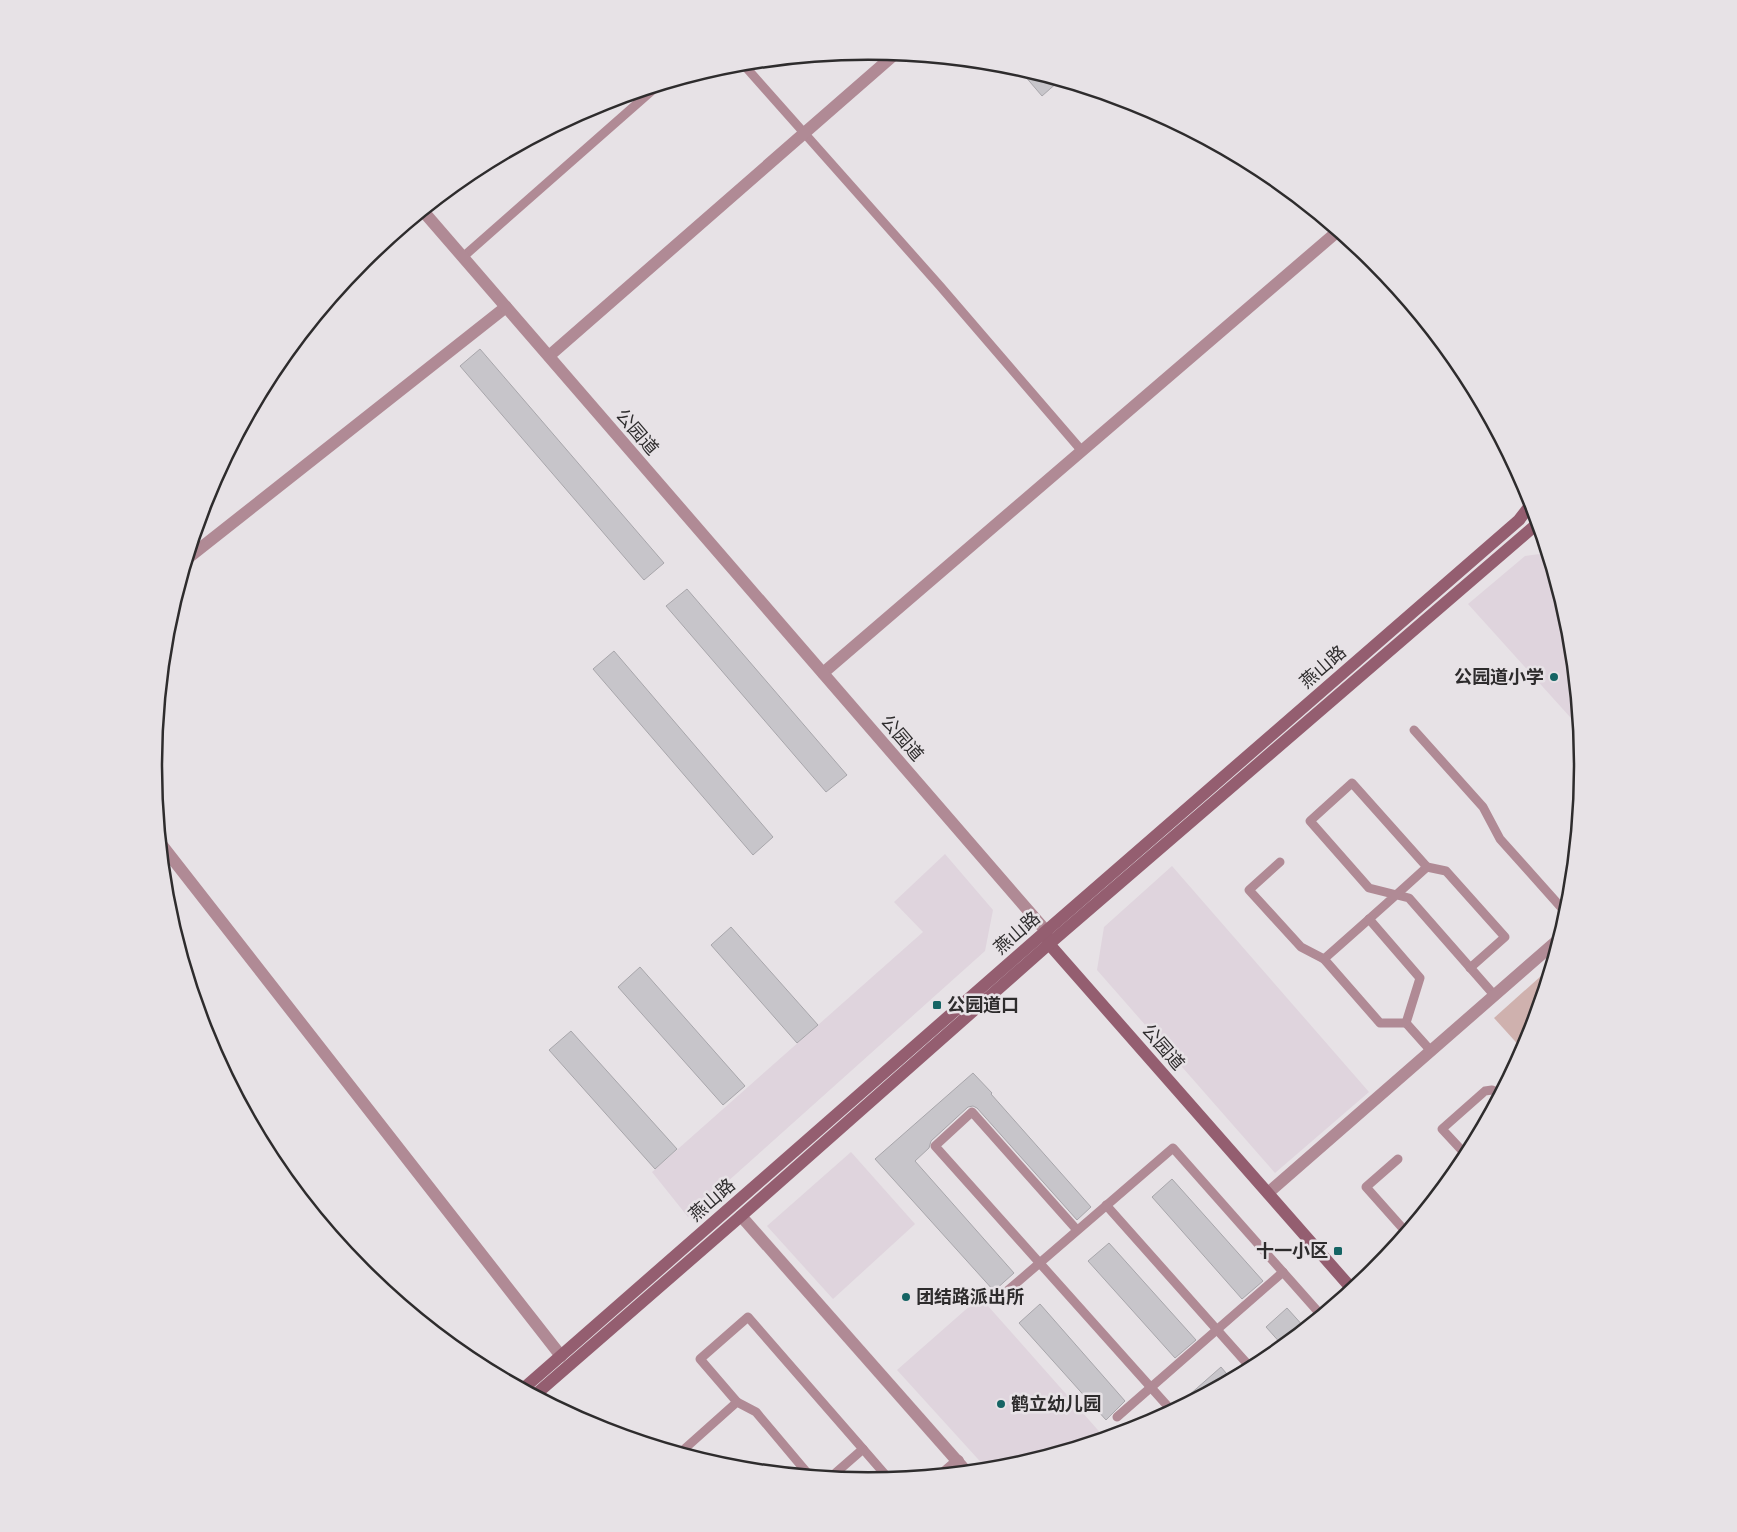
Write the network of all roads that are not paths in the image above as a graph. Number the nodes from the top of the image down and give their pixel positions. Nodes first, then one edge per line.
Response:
1 (887, 61) edge
2 (749, 71) edge
3 (646, 96) edge
4 (804, 133) junction
5 (427, 216) edge
6 (1334, 235) edge
7 (463, 257) junction
8 (506, 307) junction
9 (549, 356) junction
10 (1082, 451) junction
11 (1526, 510) edge
12 (1532, 527) edge
13 (196, 551) edge
14 (823, 673) junction
15 (1414, 730) dead end
16 (168, 852) edge
17 (1280, 862) dead end
18 (1427, 867) junction
19 (1396, 895) junction
20 (1560, 907) edge
21 (1369, 919) junction
22 (1046, 931) junction
23 (1049, 944) junction
24 (1551, 946) edge
25 (1324, 959) junction
26 (1470, 968) junction
27 (1494, 996) junction
28 (1406, 1023) junction
29 (1431, 1052) junction
30 (1495, 1091) edge
31 (1461, 1150) edge
32 (1398, 1159) dead end
33 (1268, 1193) junction
34 (1106, 1205) junction
35 (741, 1216) junction
36 (1402, 1228) edge
37 (1078, 1230) junction
38 (1039, 1263) junction
39 (1283, 1272) junction
40 (1348, 1284) edge
41 (1006, 1292) dead end
42 (1317, 1311) edge
43 (1217, 1330) junction
44 (561, 1356) junction
45 (1246, 1362) edge
46 (528, 1384) edge
47 (1151, 1387) junction
48 (540, 1390) edge
49 (737, 1402) junction
50 (1168, 1405) edge
51 (1117, 1417) dead end
52 (686, 1448) edge
53 (864, 1449) junction
54 (962, 1466) edge
55 (803, 1468) edge
56 (838, 1471) edge
57 (883, 1471) edge

1 - 4 street
2 - 4 lane
3 - 7 lane
4 - 9 street
4 - 10 lane
5 - 7 street, 公园道
6 - 10 street
7 - 8 street, 公园道
8 - 9 street, 公园道
8 - 13 street
9 - 14 street, 公园道
10 - 14 street
11 - 22 main road, 燕山路
12 - 23 main road, 燕山路
14 - 22 street, 公园道
15 - 20 lane
16 - 44 street
17 - 25 lane
18 - 19 lane
18 - 19 lane
18 - 26 lane
19 - 21 lane
19 - 26 lane
21 - 25 lane
21 - 28 lane
22 - 23 main road, 公园道
22 - 44 main road, 燕山路
23 - 33 main road, 公园道
23 - 35 main road, 燕山路
24 - 27 street
25 - 28 lane
26 - 27 lane
27 - 29 street
28 - 29 lane
29 - 33 street
30 - 31 lane
32 - 36 lane
33 - 40 main road, 公园道
34 - 37 lane
34 - 39 lane
34 - 43 lane
35 - 48 main road, 燕山路
35 - 54 street
37 - 38 lane
37 - 38 lane
38 - 41 lane
38 - 47 lane
39 - 42 lane
39 - 43 lane
43 - 45 lane
43 - 47 lane
44 - 46 main road, 燕山路
47 - 50 lane
47 - 51 lane
49 - 52 lane
49 - 53 lane
49 - 55 lane
53 - 56 lane
53 - 57 lane

